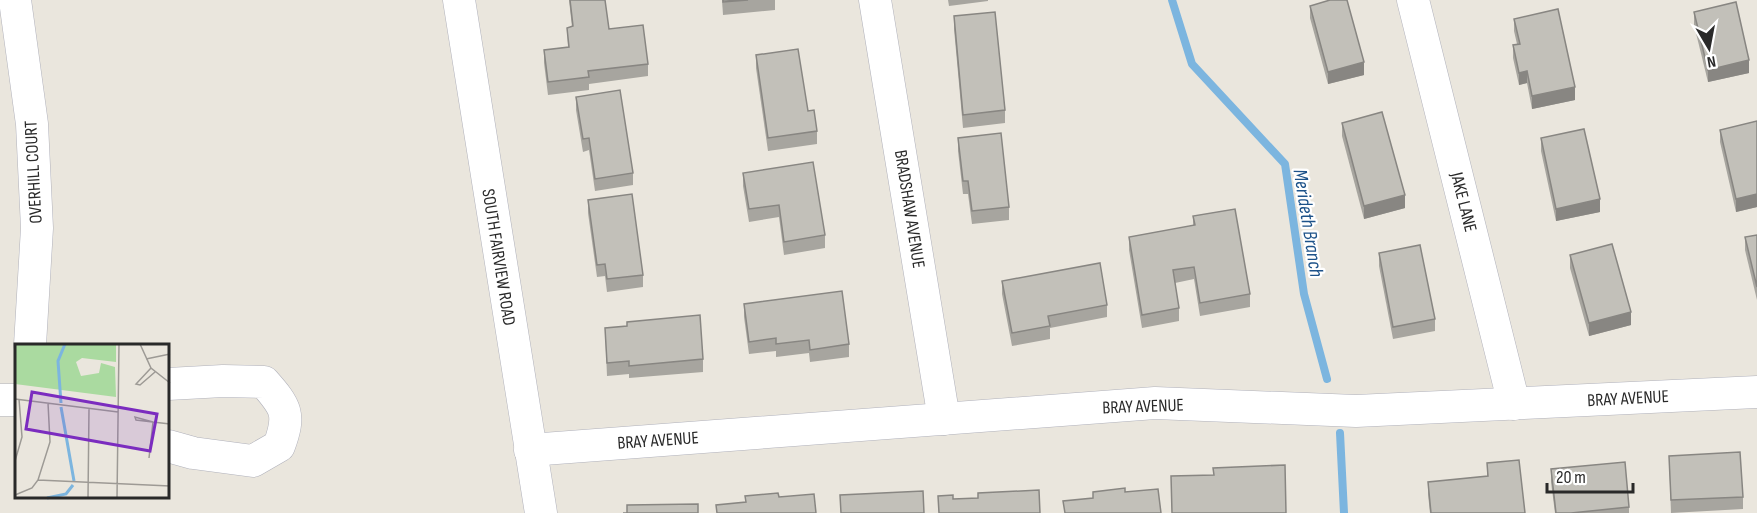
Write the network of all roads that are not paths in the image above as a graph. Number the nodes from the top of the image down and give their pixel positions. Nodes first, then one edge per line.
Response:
1 (15, 0) edge
2 (459, 0) edge
3 (875, 0) edge
4 (1413, 0) edge
5 (30, 344) edge
6 (170, 384) edge
7 (1757, 392) edge
8 (1514, 404) junction
9 (944, 419) junction
10 (170, 447) edge
11 (530, 450) junction
12 (541, 513) edge

1 - 5 street, OVERHILL COURT
2 - 11 street, SOUTH FAIRVIEW ROAD
3 - 9 street, BRADSHAW AVENUE
4 - 8 street, JAKE LANE
6 - 10 street
7 - 8 street, BRAY AVENUE
8 - 9 street, BRAY AVENUE
9 - 11 street, BRAY AVENUE
11 - 12 street, SOUTH FAIRVIEW ROAD

